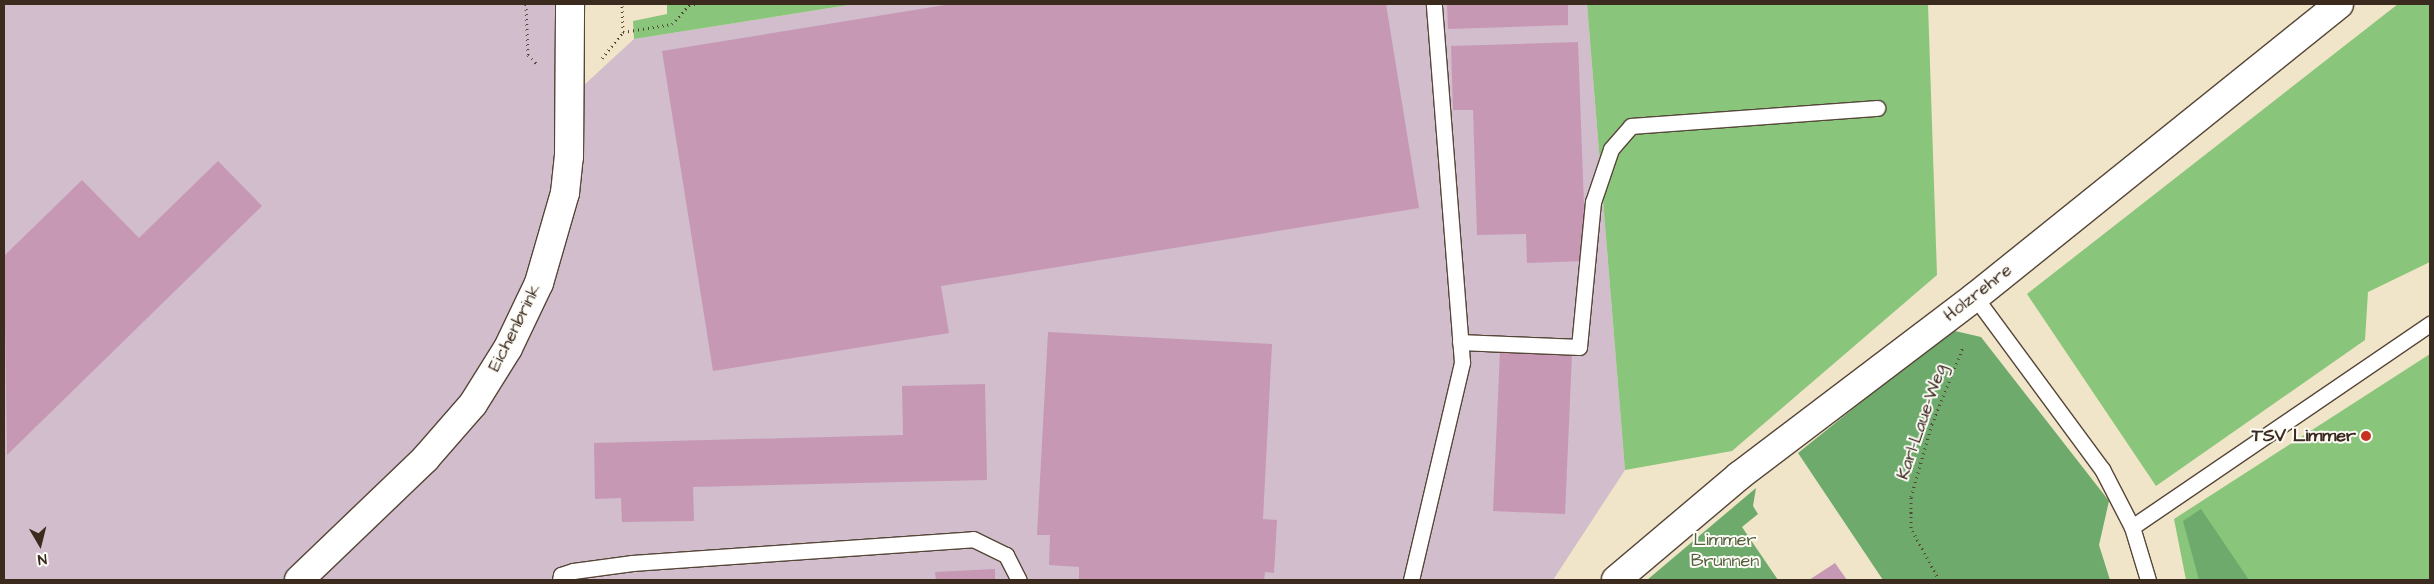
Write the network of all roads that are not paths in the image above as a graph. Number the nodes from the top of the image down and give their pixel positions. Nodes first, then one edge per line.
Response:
1 (570, 4) edge
2 (1434, 4) edge
3 (2339, 4) edge
4 (1877, 108) dead end
5 (1975, 297) junction
6 (2430, 324) edge
7 (1460, 342) junction
8 (2132, 527) junction
9 (299, 580) edge
10 (560, 580) edge
11 (1019, 580) edge
12 (1411, 580) edge
13 (1616, 580) edge
14 (2148, 580) edge

1 - 9 street, Eichenbrink
2 - 7 lane
3 - 5 street, Holzrehre
4 - 7 lane
5 - 8 lane
5 - 13 street, Holzrehre
6 - 8 lane
7 - 12 lane
8 - 14 lane
10 - 11 lane

